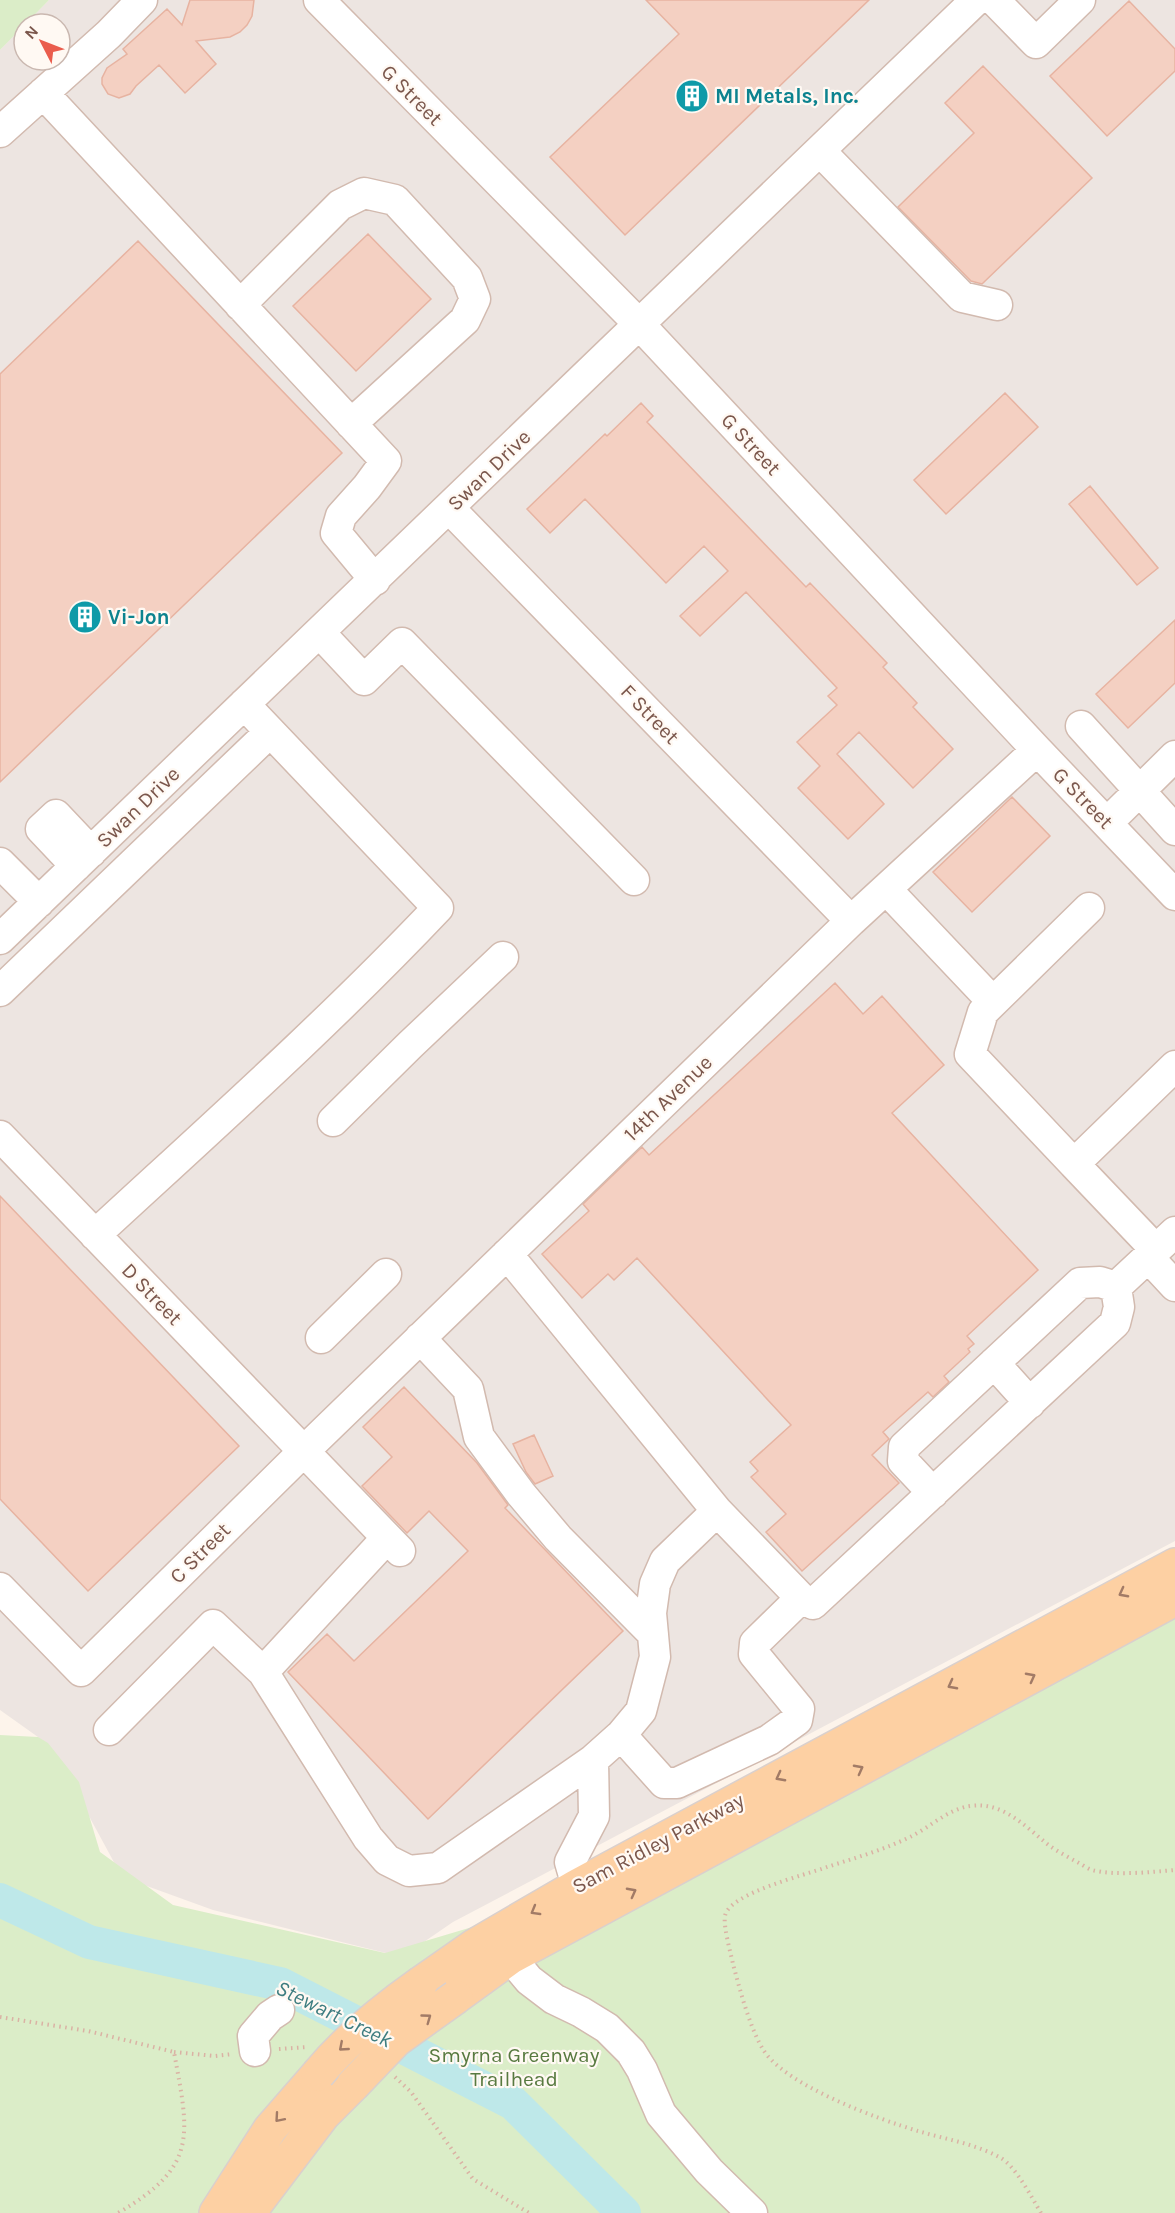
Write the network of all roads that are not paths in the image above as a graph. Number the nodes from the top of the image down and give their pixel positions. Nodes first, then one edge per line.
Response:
1 (142, 0) edge
2 (319, 0) edge
3 (976, 0) edge
4 (994, 0) edge
5 (1080, 0) edge
6 (43, 93) junction
7 (0, 132) edge
8 (820, 151) junction
9 (240, 305) junction
10 (998, 305) dead end
11 (640, 325) junction
12 (351, 423) junction
13 (449, 508) junction
14 (375, 580) junction
15 (319, 632) junction
16 (244, 704) junction
17 (1081, 726) dead end
18 (270, 732) junction
19 (1037, 750) junction
20 (1175, 756) edge
21 (1141, 790) junction
22 (1107, 823) junction
23 (1175, 830) edge
24 (0, 863) edge
25 (634, 880) dead end
26 (886, 890) junction
27 (1175, 895) edge
28 (39, 902) junction
29 (1089, 908) dead end
30 (851, 921) junction
31 (0, 939) edge
32 (503, 957) dead end
33 (0, 991) edge
34 (993, 1002) junction
35 (1175, 1066) edge
36 (333, 1121) dead end
37 (0, 1136) edge
38 (1074, 1164) junction
39 (95, 1235) junction
40 (1160, 1246) edge
41 (507, 1254) junction
42 (386, 1274) dead end
43 (1175, 1286) edge
44 (1116, 1287) junction
45 (321, 1338) dead end
46 (420, 1338) junction
47 (994, 1363) junction
48 (1030, 1403) junction
49 (304, 1451) junction
50 (933, 1493) junction
51 (717, 1511) junction
52 (1175, 1565) edge
53 (0, 1588) edge
54 (801, 1598) junction
55 (1175, 1599) edge
56 (653, 1634) junction
57 (263, 1672) junction
58 (108, 1730) dead end
59 (621, 1735) junction
60 (594, 1760) junction
61 (584, 1900) junction
62 (510, 1957) junction
63 (279, 2010) dead end
64 (255, 2051) dead end
65 (216, 2213) edge
66 (251, 2213) edge
67 (752, 2213) edge

1 - 6 street
2 - 11 street, G Street
3 - 8 street, Swan Drive
4 - 5 street
6 - 7 street
6 - 9 street
8 - 10 street
8 - 11 street, Swan Drive
9 - 12 street
9 - 12 street
11 - 13 street, Swan Drive
11 - 19 street, G Street
12 - 14 street
13 - 14 street, Swan Drive
13 - 30 street, F Street
14 - 15 street, Swan Drive
15 - 16 street, Swan Drive
15 - 25 street
16 - 18 street
16 - 28 street, Swan Drive
17 - 21 street
18 - 33 street
18 - 39 street
19 - 22 street, G Street
19 - 26 street, 14th Avenue
20 - 21 street
21 - 22 street
21 - 23 street
22 - 27 street, G Street
24 - 28 street
26 - 30 street, 14th Avenue
26 - 34 street
28 - 31 street, Swan Drive
29 - 34 street
30 - 41 street, 14th Avenue
32 - 36 street
34 - 38 street
35 - 38 street
37 - 39 street, D Street
38 - 40 street
39 - 49 street, D Street
40 - 43 street
40 - 44 street
41 - 46 street, 14th Avenue
41 - 51 street
42 - 45 street
44 - 47 street
44 - 48 street
46 - 49 street, 14th Avenue
46 - 56 street
47 - 48 street
47 - 50 street
48 - 50 street
49 - 53 street, C Street
49 - 57 street
50 - 54 street
51 - 54 street
51 - 56 street
52 -> 61 main road, Sam Ridley Parkway
54 - 59 street
61 -> 55 main road, Sam Ridley Parkway
56 - 59 street
57 - 58 street
57 - 60 street
59 - 60 street
60 - 61 street
61 - 62 main road, Sam Ridley Parkway
61 -> 65 main road, Sam Ridley Parkway, bridge
66 -> 62 main road, Sam Ridley Parkway, bridge
62 - 67 street
63 - 64 street

